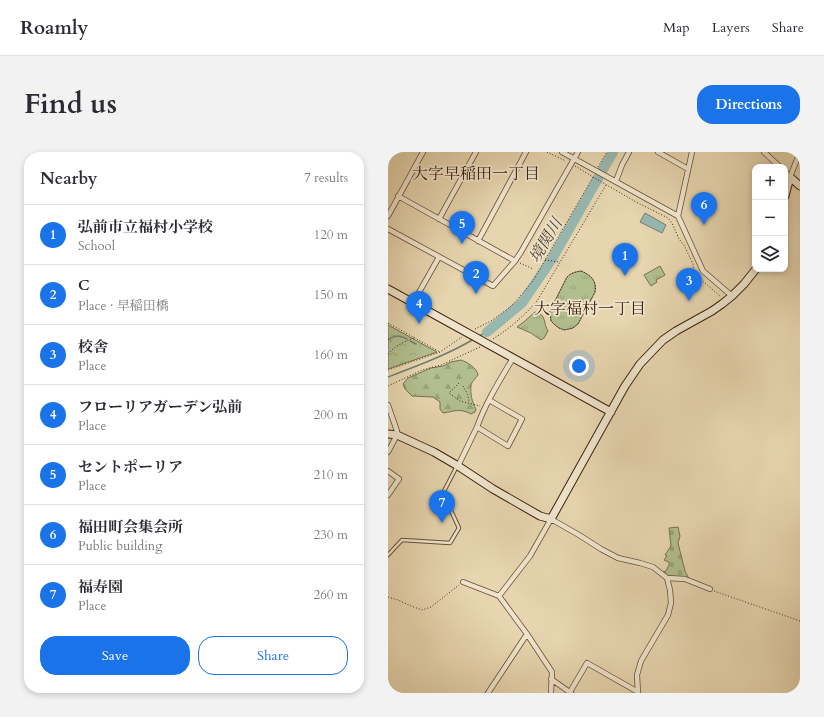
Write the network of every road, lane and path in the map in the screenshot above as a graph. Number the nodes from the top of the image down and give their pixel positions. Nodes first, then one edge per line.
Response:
1 (423, 152) edge
2 (476, 152) edge
3 (526, 152) edge
4 (547, 152) edge
5 (562, 152) edge
6 (578, 152) edge
7 (607, 152) edge
8 (629, 152) edge
9 (658, 152) edge
10 (692, 152) edge
11 (764, 152) edge
12 (800, 152) edge
13 (574, 159) junction
14 (569, 163) dead end
15 (777, 164) edge
16 (574, 165) dead end
17 (688, 169) junction
18 (596, 170) junction
19 (788, 175) edge
20 (593, 177) junction
21 (616, 181) junction
22 (605, 184) junction
23 (800, 186) edge
24 (398, 196) junction
25 (388, 216) edge
26 (678, 216) junction
27 (439, 219) junction
28 (388, 229) edge
29 (478, 240) junction
30 (439, 257) junction
31 (545, 260) junction
32 (516, 261) junction
33 (560, 262) junction
34 (533, 269) dead end
35 (754, 272) edge
36 (388, 289) edge
37 (595, 292) joint
38 (732, 296) junction
39 (723, 298) dead end
40 (413, 303) junction
41 (388, 323) edge
42 (469, 334) junction
43 (414, 338) junction
44 (388, 339) edge
45 (486, 343) junction
46 (395, 347) junction
47 (440, 352) junction
48 (388, 354) edge
49 (513, 358) junction
50 (388, 370) edge
51 (459, 383) dead end
52 (388, 386) edge
53 (462, 386) dead end
54 (489, 400) junction
55 (469, 403) junction
56 (388, 405) edge
57 (485, 408) junction
58 (611, 412) junction
59 (476, 427) junction
60 (388, 434) edge
61 (396, 435) junction
62 (388, 452) edge
63 (458, 466) junction
64 (388, 471) edge
65 (388, 496) edge
66 (551, 518) junction
67 (388, 555) edge
68 (667, 578) junction
69 (462, 582) joint
70 (710, 589) joint
71 (499, 596) junction
72 (388, 597) edge
73 (800, 621) edge
74 (527, 634) junction
75 (551, 679) junction
76 (571, 692) edge
77 (638, 692) edge
78 (488, 693) edge
79 (551, 693) edge

1 - 24 street
2 - 27 street
3 - 29 street
4 - 14 path
5 - 13 street
6 - 13 street
7 - 18 path
8 - 21 street
9 - 17 street
10 - 17 street
11 - 15 street
12 - 19 street
13 - 18 street
13 - 32 street
16 - 20 path
17 - 26 street
18 - 21 street
19 - 23 street
20 - 22 path
20 - 31 path
21 - 26 street
22 - 33 path
22 - 39 path
24 - 25 street
24 - 27 street
26 - 38 street
27 - 29 street
28 - 30 street
29 - 32 street
30 - 32 street
30 - 40 street
31 - 33 path
31 - 42 path
32 - 34 path
33 - 45 path
35 - 38 street
36 - 40 street
37 - 37 path
38 - 58 street
40 - 42 street
41 - 43 path
42 - 45 street
42 - 47 path
43 - 46 path
43 - 47 path
44 - 46 path
45 - 49 street
45 - 52 path
46 - 48 path
47 - 50 path
49 - 54 street
49 - 58 street
51 - 55 path
53 - 55 path
54 - 57 street
54 - 59 street
55 - 57 path
56 - 61 street
57 - 59 street
58 - 66 street
59 - 63 street
60 - 61 street
61 - 62 street
61 - 63 street
63 - 66 street
63 - 67 lane
64 - 65 street
66 - 68 street
66 - 71 street
68 - 70 street
68 - 77 street
69 - 71 street
69 - 72 path
70 - 73 path
71 - 74 street
74 - 75 street
74 - 78 street
75 - 76 street
75 - 79 street
76 - 77 street

